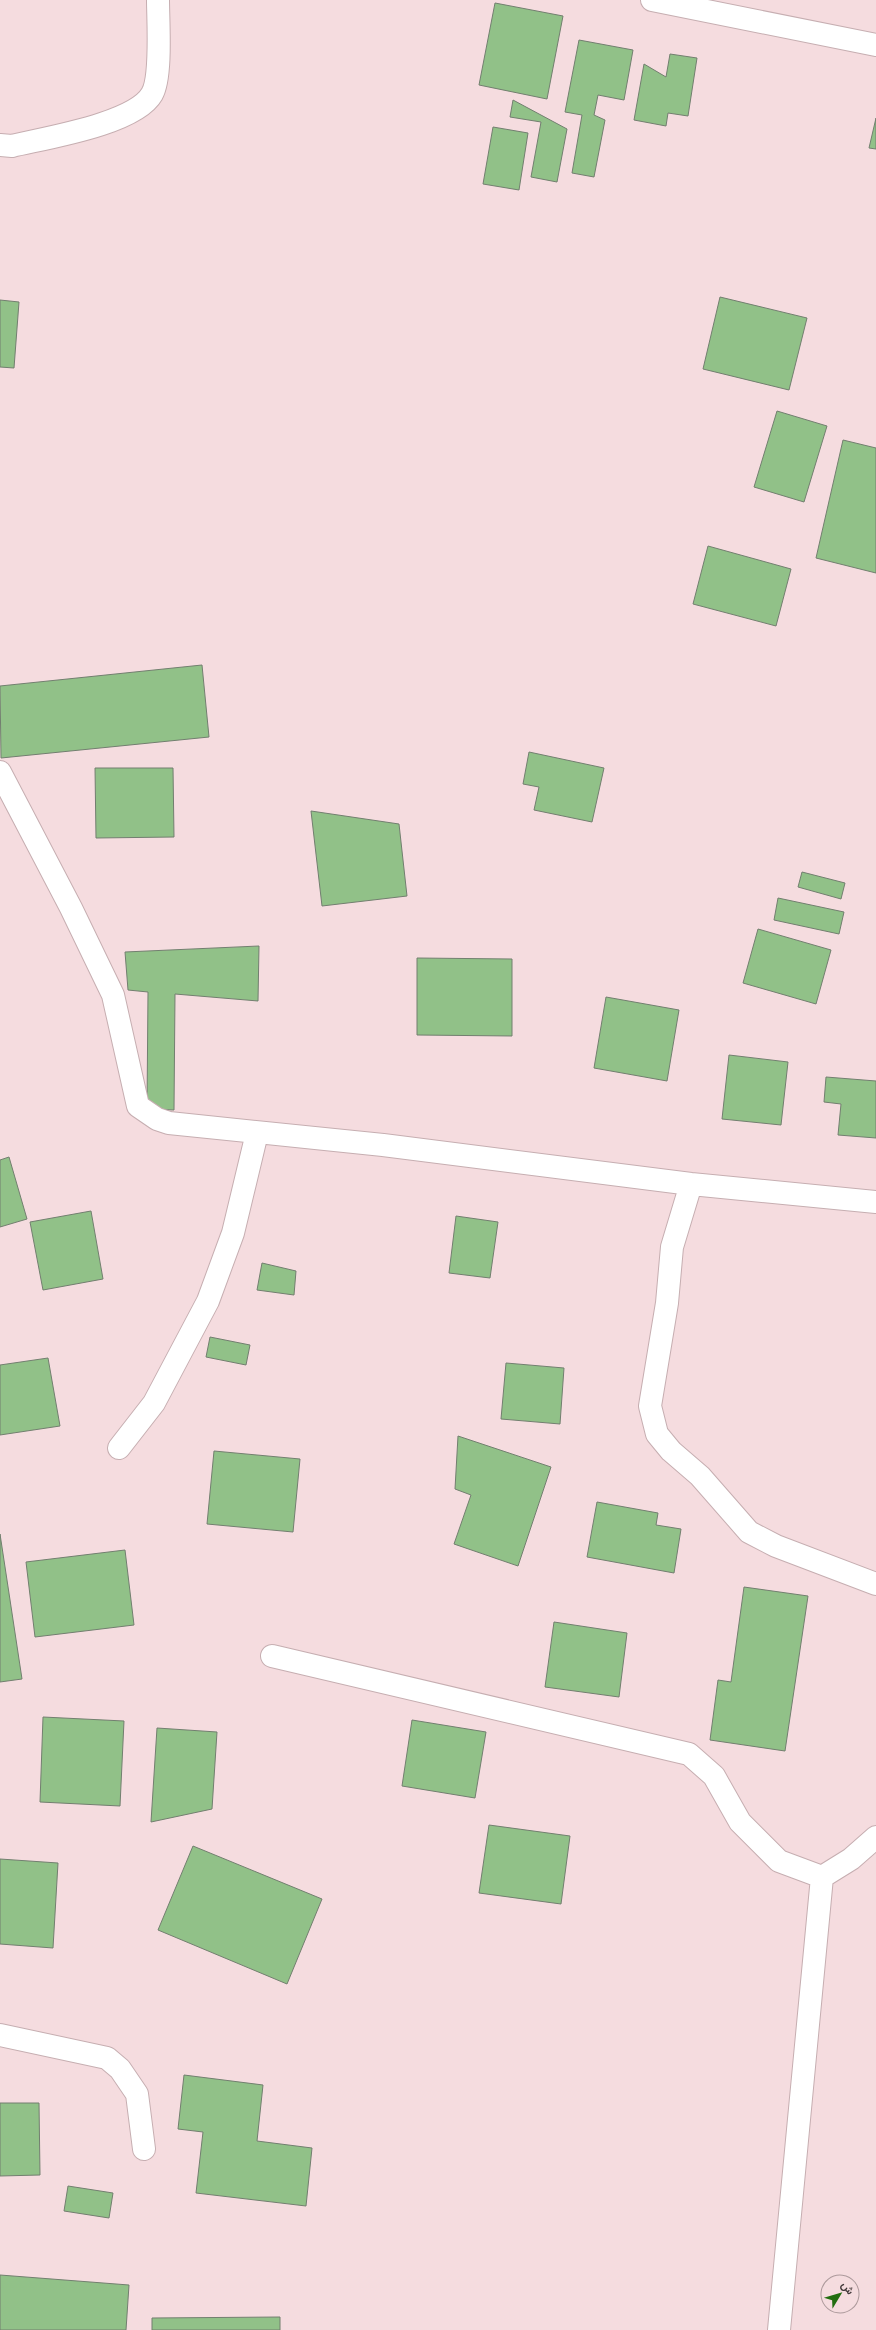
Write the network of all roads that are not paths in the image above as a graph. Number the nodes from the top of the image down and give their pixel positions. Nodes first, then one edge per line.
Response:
1 (158, 0) edge
2 (652, 0) edge
3 (876, 45) edge
4 (0, 145) edge
5 (0, 772) edge
6 (257, 1133) junction
7 (691, 1184) junction
8 (876, 1202) edge
9 (119, 1448) dead end
10 (876, 1584) edge
11 (272, 1656) dead end
12 (876, 1836) edge
13 (822, 1877) junction
14 (0, 2035) edge
15 (144, 2149) dead end
16 (779, 2330) edge

1 - 4 street
2 - 3 street
5 - 6 street
6 - 7 street
6 - 9 street
7 - 8 street
7 - 10 street
11 - 13 street
12 - 13 street
13 - 16 street
14 - 15 street

